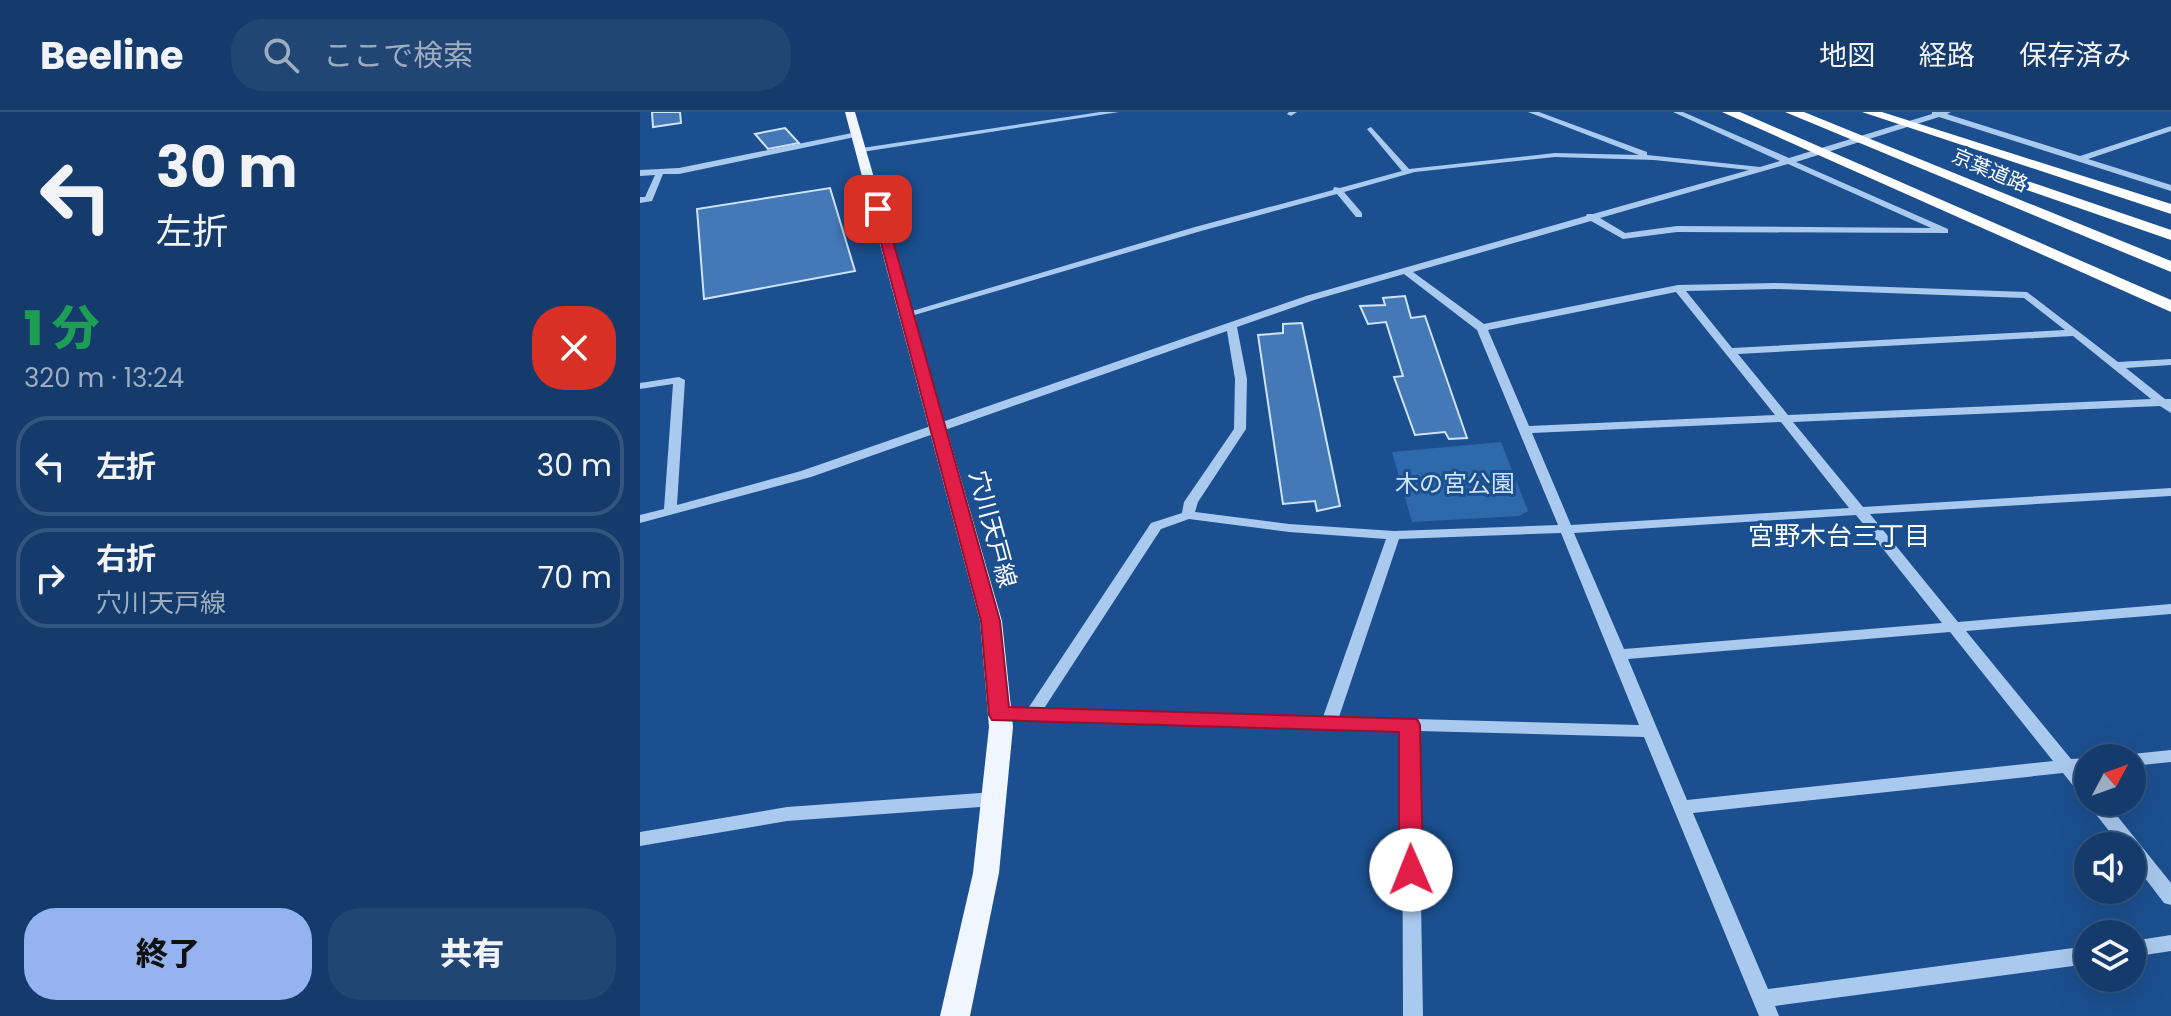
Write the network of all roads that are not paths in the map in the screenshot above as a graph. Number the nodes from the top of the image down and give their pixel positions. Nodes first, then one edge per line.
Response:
1 (850, 112) edge
2 (1115, 112) edge
3 (1532, 112) edge
4 (1677, 112) edge
5 (1729, 112) edge
6 (1792, 112) edge
7 (1826, 112) edge
8 (1869, 112) edge
9 (1940, 113) edge
10 (1371, 129) dead end
11 (2168, 131) edge
12 (860, 142) junction
13 (1654, 158) junction
14 (2080, 159) junction
15 (1786, 162) junction
16 (1764, 169) junction
17 (660, 172) junction
18 (1407, 172) junction
19 (640, 173) edge
20 (2171, 188) edge
21 (1337, 189) junction
22 (640, 200) edge
23 (2171, 209) edge
24 (1359, 215) dead end
25 (1590, 216) junction
26 (2171, 235) edge
27 (2171, 267) edge
28 (1404, 270) junction
29 (1678, 288) junction
30 (2171, 307) edge
31 (907, 314) junction
32 (1231, 324) junction
33 (1482, 328) junction
34 (2076, 333) junction
35 (1729, 351) junction
36 (2171, 362) edge
37 (2116, 365) junction
38 (640, 386) edge
39 (2168, 404) edge
40 (1783, 419) junction
41 (938, 427) junction
42 (1524, 430) junction
43 (2171, 492) edge
44 (670, 511) junction
45 (1858, 511) junction
46 (1188, 515) junction
47 (640, 519) edge
48 (1565, 529) junction
49 (1394, 535) junction
50 (2171, 609) edge
51 (1952, 627) junction
52 (1618, 655) junction
53 (999, 715) junction
54 (1032, 715) junction
55 (1329, 723) junction
56 (1410, 725) junction
57 (1649, 731) junction
58 (2171, 756) edge
59 (2146, 759) edge
60 (2074, 765) edge
61 (2068, 766) junction
62 (2074, 774) edge
63 (994, 799) junction
64 (1681, 807) junction
65 (2107, 816) edge
66 (2119, 832) edge
67 (640, 839) edge
68 (2146, 866) edge
69 (2171, 897) edge
70 (2171, 943) edge
71 (2146, 947) edge
72 (2074, 957) edge
73 (1765, 1007) edge
74 (955, 1016) edge
75 (1413, 1016) edge

1 - 12 main road, 穴川天戸線
2 - 12 street
3 - 13 street
4 - 15 street
5 - 30 highway
6 - 27 highway, 京葉道路
7 - 26 highway, 京葉道路
8 - 23 highway
9 - 14 street
9 - 15 street
10 - 18 street
11 - 14 street
12 - 17 street
12 - 31 main road, 穴川天戸線
13 - 16 street
13 - 18 street
14 - 20 street
15 - 16 street
15 - 25 street
16 - 25 street
17 - 19 street
17 - 22 street
18 - 21 street
21 - 24 street
21 - 31 street
25 - 28 street
28 - 32 street
28 - 33 street
29 - 33 street
29 - 34 street
29 - 35 street
31 - 41 main road, 穴川天戸線
32 - 41 street
32 - 46 street
33 - 42 street
34 - 35 street
34 - 37 street
35 - 40 street
36 - 37 street
37 - 39 street
38 - 44 street
39 - 40 street
40 - 42 street
40 - 45 street
41 - 44 street
41 - 53 main road, 穴川天戸線
42 - 48 street
43 - 45 street
44 - 47 street
45 - 48 street
45 - 51 street
46 - 49 street
46 - 54 street
48 - 49 street
48 - 52 street
49 - 55 street
50 - 51 street
51 - 52 street
51 - 61 street
52 - 57 street
53 - 54 street
53 - 63 main road, 穴川天戸線
54 - 55 street
55 - 56 street
56 - 57 street
56 - 75 street
57 - 64 street
58 - 59 street
60 - 61 street
61 - 62 street
61 - 64 street
63 - 67 street
63 - 74 main road, 穴川天戸線
64 - 73 street
65 - 66 street
68 - 69 street
70 - 71 street
72 - 73 street

